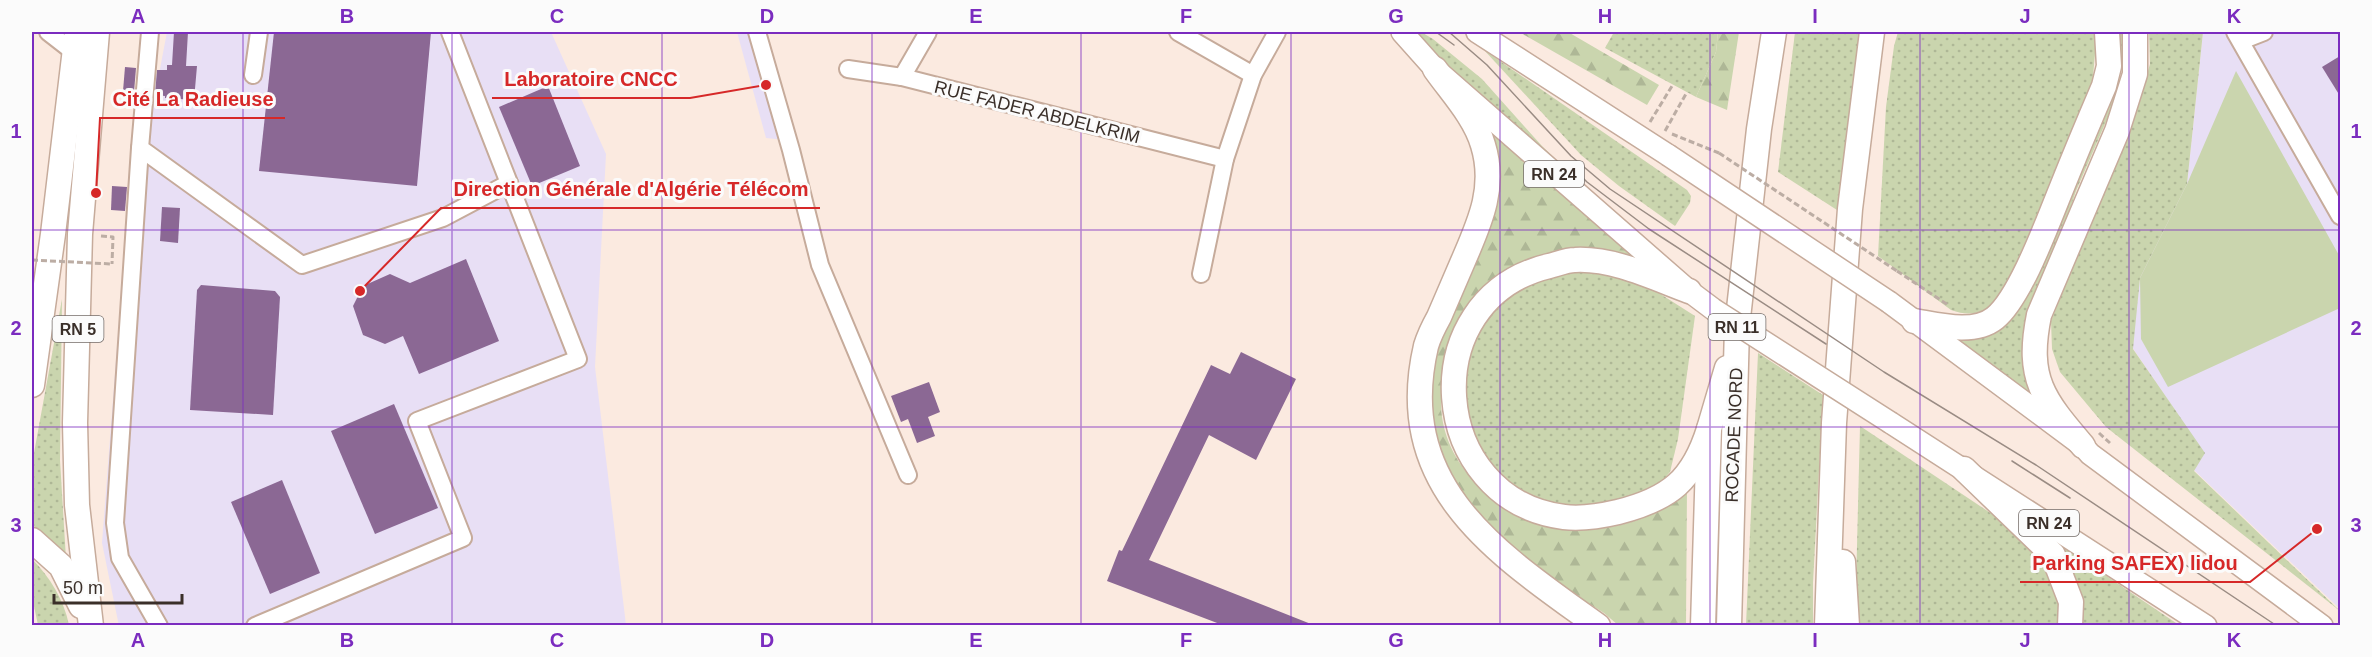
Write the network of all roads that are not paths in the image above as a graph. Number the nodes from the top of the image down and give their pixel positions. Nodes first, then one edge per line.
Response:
1 (48, 32) edge
2 (97, 32) edge
3 (150, 32) edge
4 (259, 32) edge
5 (450, 32) edge
6 (757, 32) edge
7 (928, 32) edge
8 (1178, 32) edge
9 (1277, 32) edge
10 (1402, 32) edge
11 (1477, 32) edge
12 (1774, 32) edge
13 (1872, 32) edge
14 (1884, 32) edge
15 (2107, 32) edge
16 (2135, 32) edge
17 (2264, 32) edge
18 (2238, 36) edge
19 (76, 42) edge
20 (848, 69) dead end
21 (1435, 69) junction
22 (253, 75) dead end
23 (1253, 75) junction
24 (902, 77) junction
25 (140, 148) junction
26 (1225, 159) junction
27 (509, 183) junction
28 (1850, 209) junction
29 (2340, 216) edge
30 (1201, 274) dead end
31 (1689, 291) junction
32 (1914, 321) junction
33 (1737, 334) junction
34 (32, 385) edge
35 (1834, 423) junction
36 (1709, 429) junction
37 (2090, 439) junction
38 (1964, 469) junction
39 (908, 475) dead end
40 (32, 540) edge
41 (90, 626) edge
42 (159, 626) edge
43 (255, 626) edge
44 (1598, 626) edge
45 (1703, 626) edge
46 (1729, 626) edge
47 (1827, 626) edge
48 (1847, 626) edge
49 (2070, 626) edge
50 (2206, 626) edge
51 (2322, 626) edge

1 - 19 street
2 - 41 highway, RN 5
3 - 25 street
4 - 22 street
5 - 27 street
6 - 39 street
7 - 24 street
8 - 23 street
9 - 23 street
10 - 21 main road, RN 24
11 - 32 main road, bridge
12 - 33 highway, ROCADE NORD / RN 11
13 - 28 highway
14 - 28 highway
15 - 32 highway
16 - 37 highway
17 - 18 street
18 - 29 street
19 - 34 highway, RN 5
20 - 24 street, RUE FADER ABDELKRIM
21 - 31 main road, RN 24
21 - 44 highway
23 - 26 street
24 - 26 street, RUE FADER ABDELKRIM
25 - 27 street
25 - 42 street
26 - 30 street
27 - 43 street
28 - 35 highway
31 - 36 highway
31 - 38 main road, RN 24, bridge
32 - 37 main road
33 - 36 highway
33 - 46 highway, ROCADE NORD / RN 11
35 - 47 highway
35 - 48 highway
36 - 45 highway
37 - 51 main road
38 - 49 highway
38 - 50 main road, RN 24
40 - 41 highway

